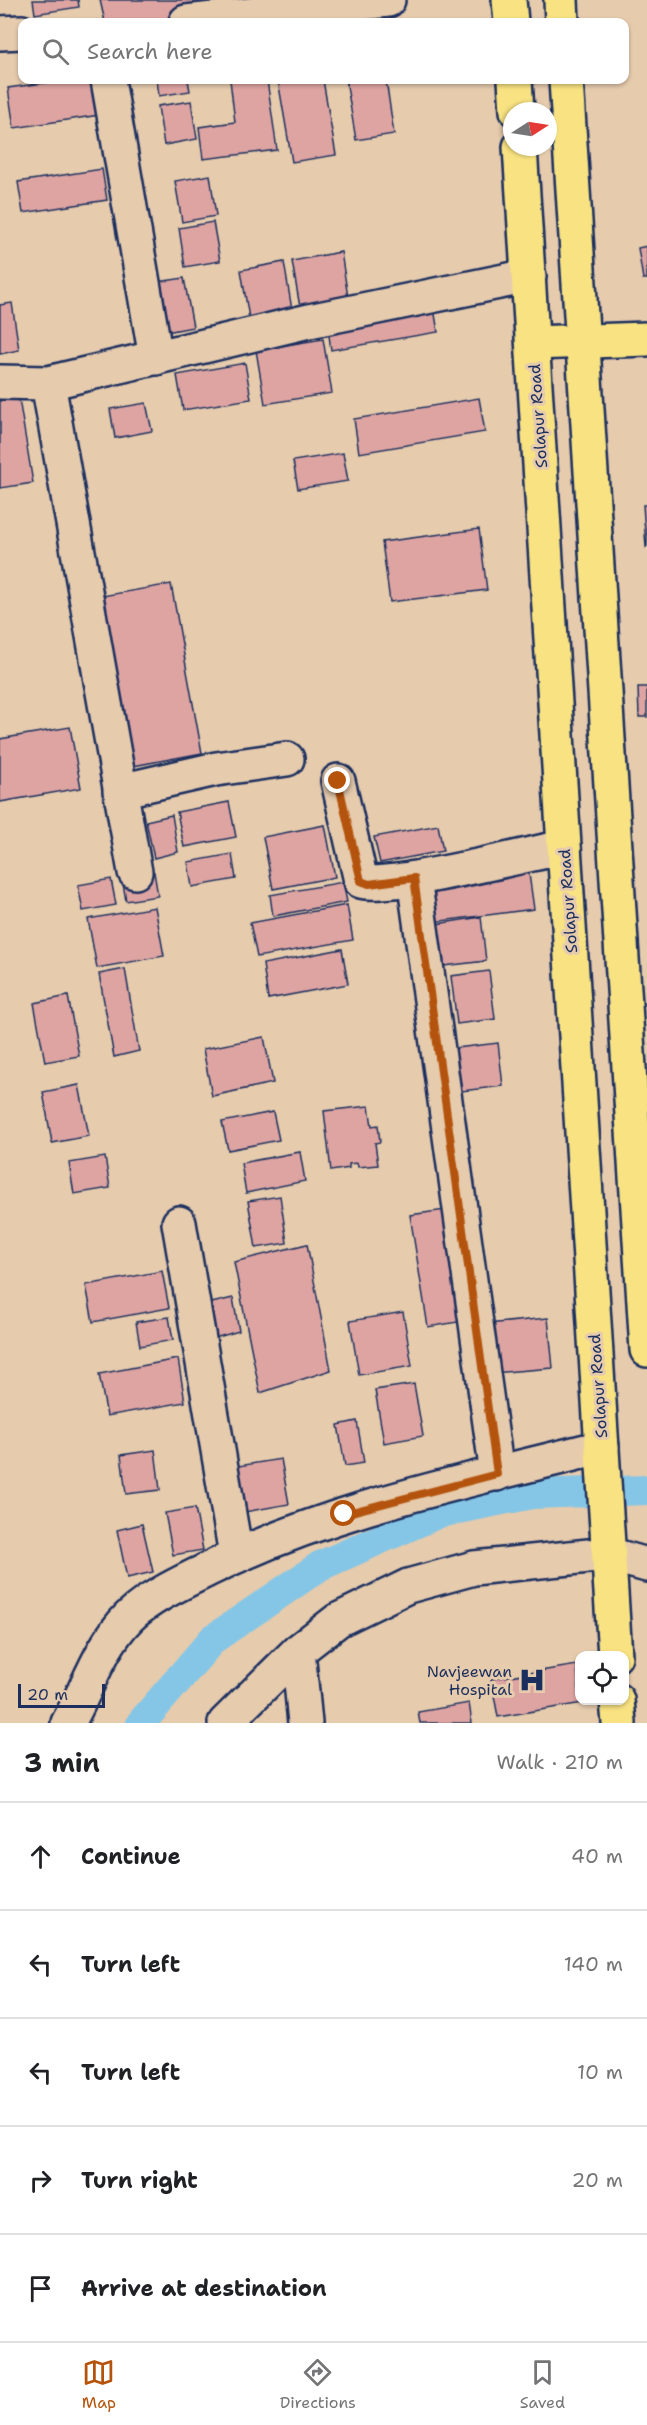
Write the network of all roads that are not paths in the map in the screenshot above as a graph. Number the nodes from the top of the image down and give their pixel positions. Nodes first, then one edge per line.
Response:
1 (388, 0) edge
2 (509, 0) edge
3 (561, 0) edge
4 (223, 18) edge
5 (511, 18) edge
6 (562, 18) edge
7 (18, 32) edge
8 (0, 33) edge
9 (109, 84) edge
10 (515, 84) edge
11 (566, 84) edge
12 (516, 102) edge
13 (521, 156) edge
14 (529, 276) junction
15 (647, 339) edge
16 (585, 342) junction
17 (533, 343) junction
18 (156, 358) junction
19 (0, 382) edge
20 (48, 383) junction
21 (286, 759) dead end
22 (338, 781) dead end
23 (120, 791) junction
24 (564, 847) junction
25 (135, 872) dead end
26 (414, 878) junction
27 (178, 1223) dead end
28 (647, 1350) edge
29 (602, 1453) junction
30 (497, 1474) junction
31 (608, 1549) junction
32 (237, 1556) junction
33 (647, 1565) edge
34 (615, 1651) edge
35 (298, 1652) junction
36 (617, 1705) edge
37 (68, 1723) edge
38 (225, 1723) edge
39 (305, 1723) edge
40 (619, 1723) edge

1 - 4 street
2 - 5 main road
3 - 6 main road
7 - 8 street
9 - 18 street
10 - 12 main road
11 - 16 main road
13 - 14 main road, Solapur Road
14 - 17 main road, Solapur Road
14 - 18 street
15 - 16 main road
16 - 17 main road
16 - 28 main road
17 - 24 main road, Solapur Road
18 - 20 street
19 - 20 street
20 - 23 street
21 - 23 street
22 - 26 street
23 - 25 street
24 - 26 street
24 - 29 main road, Solapur Road
26 - 30 street
27 - 32 street
29 - 30 street
29 - 31 main road, Solapur Road
30 - 32 street
31 - 33 street
31 - 34 main road, Solapur Road
31 - 35 street
32 - 37 street
35 - 38 street
35 - 39 street
36 - 40 main road

